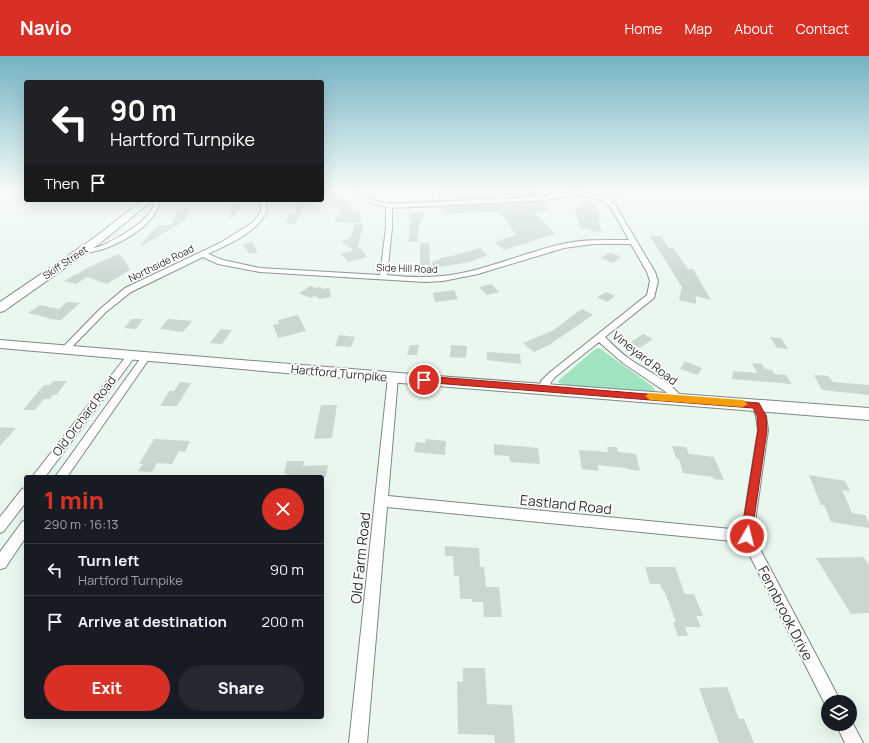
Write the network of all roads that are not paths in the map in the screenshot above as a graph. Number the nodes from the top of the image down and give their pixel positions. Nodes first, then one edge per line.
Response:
1 (119, 223) edge
2 (140, 223) edge
3 (256, 223) edge
4 (389, 223) edge
5 (622, 223) edge
6 (633, 242) junction
7 (82, 251) junction
8 (201, 254) junction
9 (383, 278) junction
10 (0, 308) edge
11 (599, 337) junction
12 (0, 344) edge
13 (64, 350) junction
14 (131, 356) junction
15 (146, 357) junction
16 (393, 377) junction
17 (545, 389) junction
18 (677, 398) junction
19 (756, 405) junction
20 (869, 414) edge
21 (40, 475) edge
22 (62, 475) edge
23 (24, 496) edge
24 (382, 501) junction
25 (0, 527) edge
26 (24, 529) edge
27 (747, 536) junction
28 (0, 563) edge
29 (829, 695) edge
30 (848, 731) edge
31 (358, 743) edge
32 (854, 743) edge

1 - 7 main road, Skiff Street
2 - 7 street
3 - 8 street, Northside Road
4 - 9 street
5 - 6 street, Vineyard Road
6 - 9 street, Side Hill Road
6 - 11 street, Vineyard Road
7 - 10 main road, Skiff Street
8 - 9 street, Side Hill Road
8 - 13 street, Northside Road
11 - 17 street, Vineyard Road
11 - 18 street, Vineyard Road
12 - 13 main road, Hartford Turnpike
13 - 14 main road, Hartford Turnpike
14 - 15 main road, Hartford Turnpike
14 - 21 street, Old Orchard Road
15 - 16 main road, Hartford Turnpike
15 - 22 street, Old Orchard Road
16 - 17 main road, Hartford Turnpike
16 - 24 street, Old Farm Road
17 - 18 main road, Hartford Turnpike
18 - 19 main road, Hartford Turnpike
19 - 20 main road, Hartford Turnpike
19 - 27 street
23 - 25 street
24 - 27 street, Eastland Road
24 - 31 street, Old Farm Road
26 - 28 street
27 - 29 street, Fennbrook Drive
30 - 32 street

